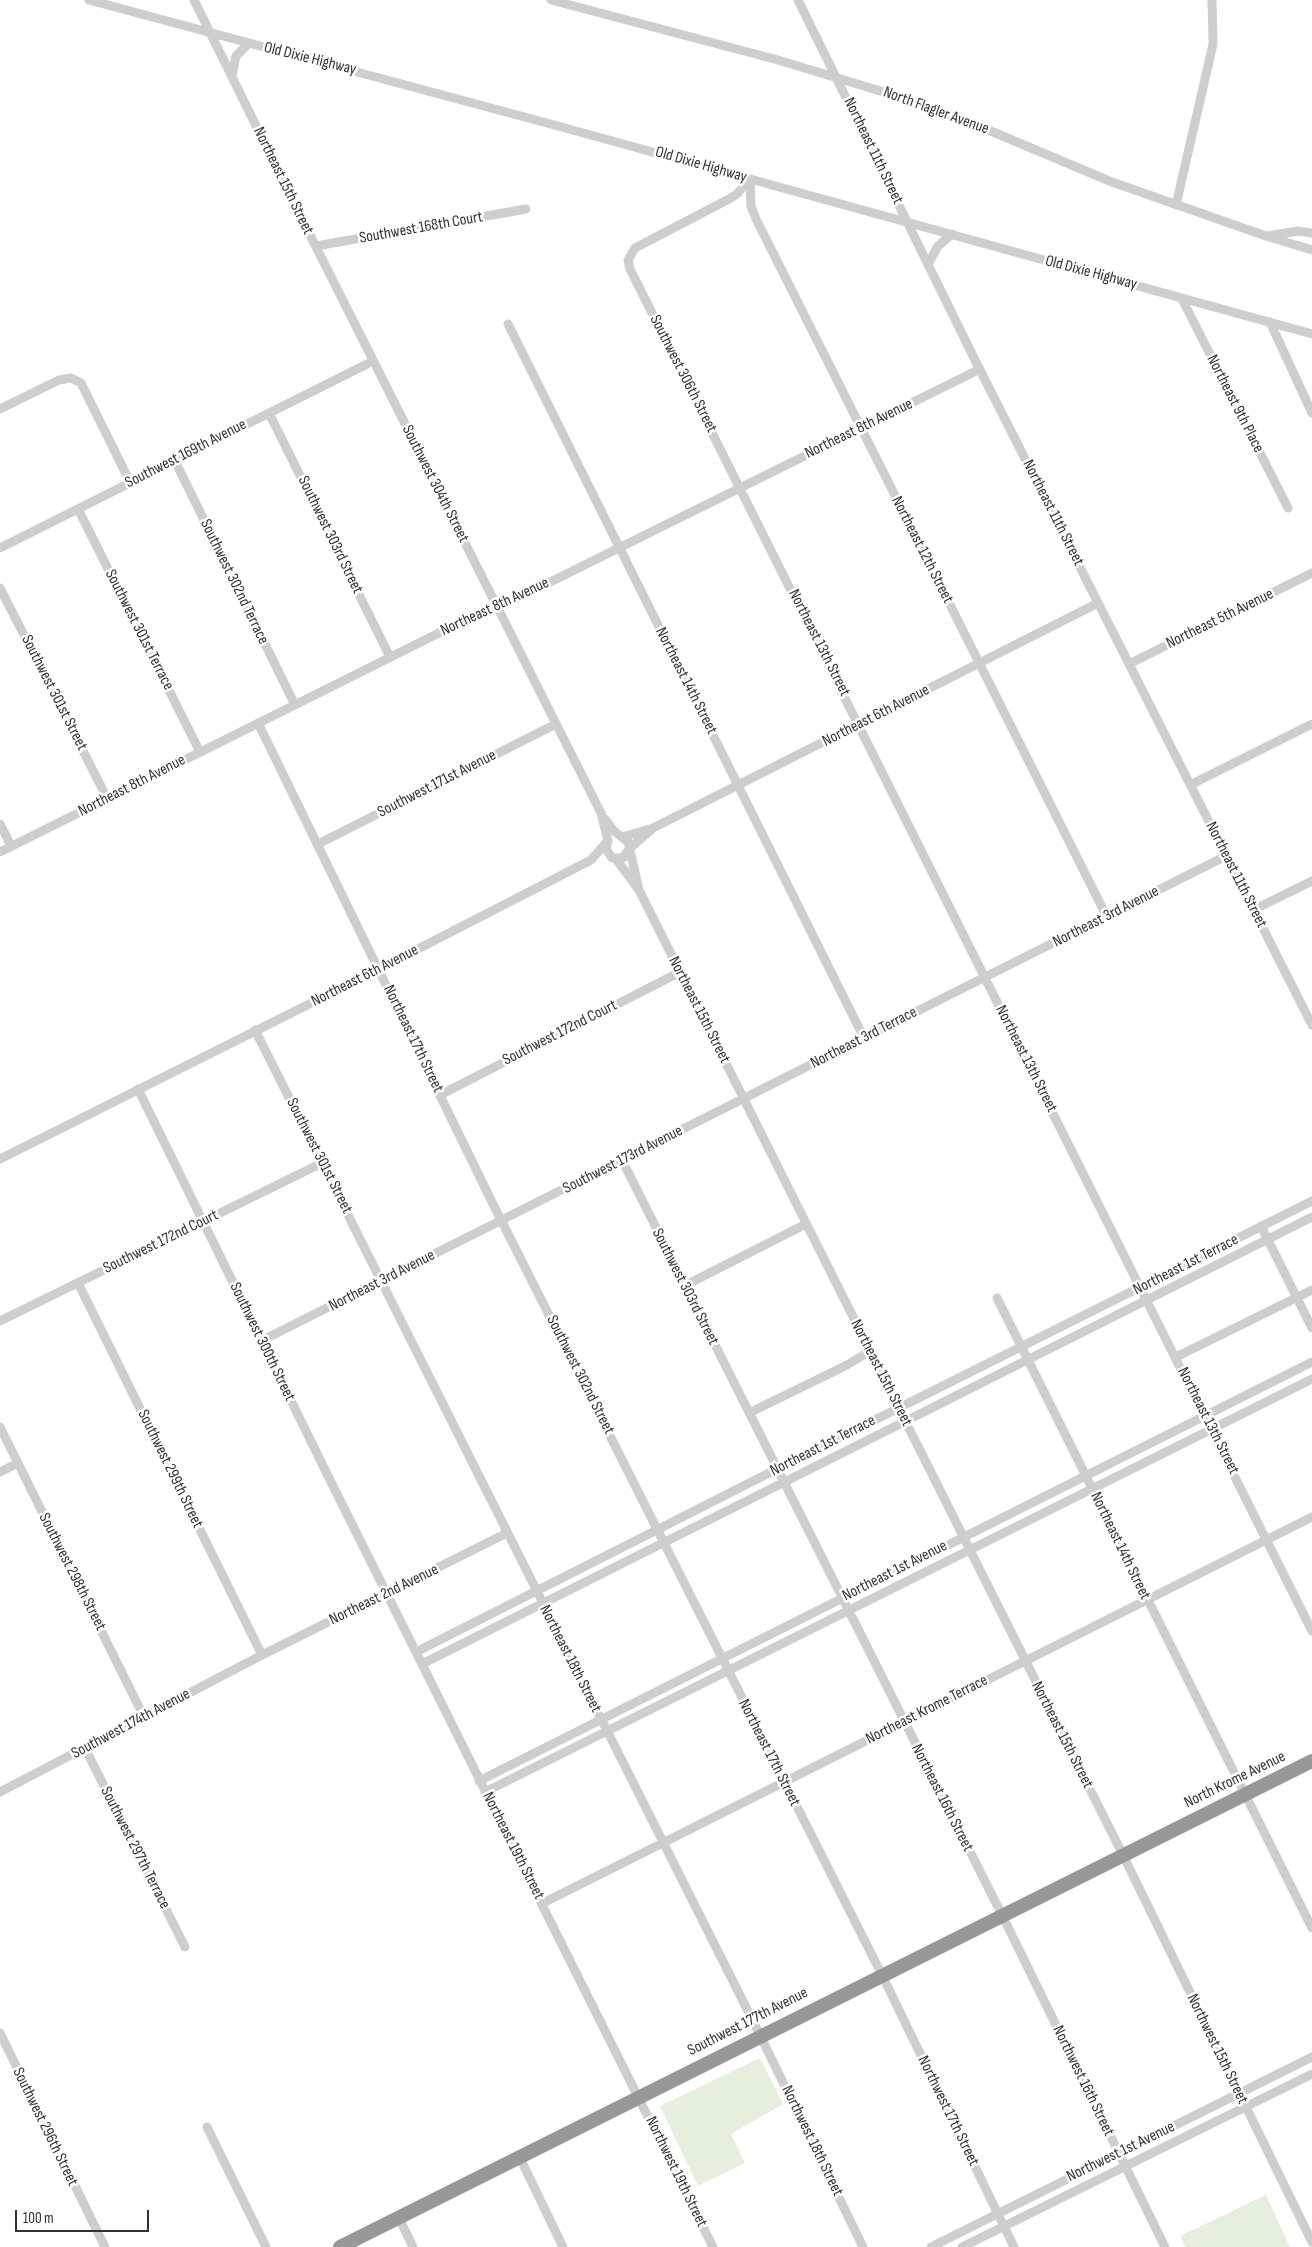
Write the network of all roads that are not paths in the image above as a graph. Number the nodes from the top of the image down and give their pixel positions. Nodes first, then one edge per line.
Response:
1 (89, 0) edge
2 (194, 0) edge
3 (551, 0) edge
4 (798, 0) edge
5 (1212, 0) edge
6 (581, 4) edge
7 (211, 33) junction
8 (249, 43) junction
9 (232, 76) junction
10 (836, 76) junction
11 (750, 179) junction
12 (1176, 205) junction
13 (526, 209) dead end
14 (908, 223) junction
15 (1312, 233) edge
16 (952, 234) junction
17 (1266, 236) junction
18 (316, 246) junction
19 (1312, 250) edge
20 (928, 264) junction
21 (1182, 299) junction
22 (1270, 322) junction
23 (508, 324) dead end
24 (1312, 334) edge
25 (373, 361) junction
26 (980, 369) junction
27 (0, 409) edge
28 (269, 412) junction
29 (1312, 413) edge
30 (861, 428) junction
31 (174, 460) junction
32 (130, 482) junction
33 (740, 488) junction
34 (1288, 508) dead end
35 (78, 509) junction
36 (0, 548) edge
37 (620, 548) junction
38 (1312, 573) edge
39 (0, 588) edge
40 (1098, 603) junction
41 (497, 606) junction
42 (390, 657) junction
43 (979, 663) junction
44 (1129, 664) junction
45 (295, 705) junction
46 (258, 724) junction
47 (556, 724) junction
48 (859, 724) junction
49 (1312, 724) edge
50 (200, 752) junction
51 (739, 785) junction
52 (1190, 785) junction
53 (108, 798) junction
54 (600, 814) junction
55 (0, 824) edge
56 (653, 828) junction
57 (621, 837) junction
58 (607, 842) junction
59 (318, 844) junction
60 (11, 846) junction
61 (629, 849) junction
62 (0, 852) edge
63 (1226, 856) junction
64 (613, 858) junction
65 (590, 860) junction
66 (1312, 881) edge
67 (639, 890) junction
68 (1254, 910) junction
69 (1107, 917) junction
70 (379, 969) junction
71 (680, 972) junction
72 (985, 977) junction
73 (1312, 1025) edge
74 (256, 1030) junction
75 (864, 1038) junction
76 (138, 1089) junction
77 (440, 1095) junction
78 (744, 1098) junction
79 (0, 1159) edge
80 (622, 1160) junction
81 (322, 1163) junction
82 (1312, 1201) edge
83 (1312, 1217) edge
84 (502, 1220) junction
85 (203, 1221) junction
86 (806, 1224) junction
87 (1261, 1226) junction
88 (1268, 1240) junction
89 (382, 1282) junction
90 (78, 1283) junction
91 (684, 1286) junction
92 (1141, 1288) junction
93 (1312, 1290) edge
94 (997, 1298) dead end
95 (1297, 1298) junction
96 (1147, 1300) junction
97 (0, 1321) edge
98 (1312, 1328) edge
99 (261, 1340) junction
100 (1021, 1347) junction
101 (870, 1351) junction
102 (1176, 1357) junction
103 (1027, 1360) junction
104 (1312, 1362) edge
105 (1312, 1379) edge
106 (898, 1408) junction
107 (749, 1413) junction
108 (1206, 1416) junction
109 (905, 1421) junction
110 (0, 1427) edge
111 (1212, 1429) junction
112 (18, 1463) junction
113 (777, 1469) junction
114 (0, 1472) edge
115 (1085, 1476) junction
116 (783, 1482) junction
117 (1092, 1489) junction
118 (1312, 1517) edge
119 (658, 1530) junction
120 (507, 1534) junction
121 (962, 1537) junction
122 (1268, 1540) junction
123 (664, 1542) junction
124 (969, 1550) junction
125 (536, 1592) junction
126 (387, 1594) junction
127 (842, 1598) junction
128 (1147, 1600) junction
129 (542, 1603) junction
130 (848, 1611) junction
131 (1312, 1631) edge
132 (416, 1652) junction
133 (262, 1655) junction
134 (722, 1659) junction
135 (1024, 1661) junction
136 (422, 1664) junction
137 (728, 1671) junction
138 (144, 1717) junction
139 (601, 1720) junction
140 (904, 1722) junction
141 (607, 1731) junction
142 (85, 1748) junction
143 (1312, 1761) edge
144 (479, 1781) junction
145 (784, 1782) junction
146 (0, 1792) edge
147 (485, 1792) junction
148 (1245, 1795) junction
149 (1174, 1830) joint
150 (662, 1843) junction
151 (1123, 1855) junction
152 (542, 1903) junction
153 (1002, 1915) junction
154 (1312, 1928) edge
155 (185, 1947) dead end
156 (882, 1975) junction
157 (0, 2033) edge
158 (760, 2036) junction
159 (1312, 2057) edge
160 (1312, 2074) edge
161 (1239, 2094) junction
162 (640, 2097) junction
163 (1245, 2107) junction
164 (207, 2127) dead end
165 (1118, 2154) junction
166 (520, 2158) junction
167 (1125, 2167) junction
168 (998, 2214) junction
169 (399, 2218) junction
170 (1004, 2226) junction
171 (1312, 2242) edge
172 (105, 2247) edge
173 (266, 2247) edge
174 (340, 2247) edge
175 (413, 2247) edge
176 (563, 2247) edge
177 (713, 2247) edge
178 (863, 2247) edge
179 (930, 2247) edge
180 (962, 2247) edge
181 (1014, 2247) edge
182 (1165, 2247) edge

1 - 7 street, Old Dixie Highway
2 - 7 street, Northeast 15th Street
3 - 6 street, North Flagler Avenue
4 - 10 street, Northeast 11th Street
5 - 12 street
6 - 10 street, North Flagler Avenue
7 - 8 street, Old Dixie Highway
7 - 9 street, Northeast 15th Street
8 - 9 street
8 - 11 street, Old Dixie Highway
9 - 18 street, Northeast 15th Street
10 - 12 street, North Flagler Avenue
10 - 14 street, Northeast 11th Street
11 - 14 street, Old Dixie Highway
11 - 30 street, Northeast 12th Street
11 - 33 street, Southwest 306th Street
12 - 17 street, North Flagler Avenue
13 - 18 street, Southwest 168th Court
14 - 16 street, Old Dixie Highway
14 - 20 street, Northeast 11th Street
15 - 17 street
16 - 20 street
16 - 21 street, Old Dixie Highway
17 - 19 street, North Flagler Avenue
18 - 25 street, Northeast 15th Street
20 - 26 street, Northeast 11th Street
21 - 22 street, Old Dixie Highway
21 - 34 street, Northeast 9th Place
22 - 24 street, Old Dixie Highway
22 - 29 street
23 - 37 street, Northeast 14th Street
25 - 28 street, Southwest 169th Avenue
25 - 41 street, Southwest 304th Street
26 - 30 street, Northeast 8th Avenue
26 - 40 street, Northeast 11th Street
27 - 32 street
28 - 31 street, Southwest 169th Avenue
28 - 42 street, Southwest 303rd Street
30 - 33 street, Northeast 8th Avenue
30 - 43 street, Northeast 12th Street
31 - 32 street, Southwest 169th Avenue
31 - 45 street, Southwest 302nd Terrace
32 - 35 street, Southwest 169th Avenue
33 - 37 street, Northeast 8th Avenue
33 - 48 street, Northeast 13th Street
35 - 36 street, Southwest 169th Avenue
35 - 50 street, Southwest 301st Terrace
37 - 41 street, Northeast 8th Avenue
37 - 51 street, Northeast 14th Street
38 - 44 street, Northeast 5th Avenue
39 - 53 street, Southwest 301st Street
40 - 43 street, Northeast 6th Avenue
40 - 44 street, Northeast 11th Street
41 - 42 street, Northeast 8th Avenue
41 - 47 street
42 - 45 street, Northeast 8th Avenue
43 - 48 street, Northeast 6th Avenue
43 - 69 street, Northeast 12th Street
44 - 52 street, Northeast 11th Street
45 - 46 street, Northeast 8th Avenue
46 - 50 street, Northeast 8th Avenue
46 - 59 street, Northeast 17th Street
47 - 54 street
47 - 59 street, Southwest 171st Avenue
48 - 51 street, Northeast 6th Avenue
48 - 72 street, Northeast 13th Street
49 - 52 street
50 - 53 street, Northeast 8th Avenue
51 - 56 street, Northeast 6th Avenue
51 - 75 street, Northeast 14th Street
52 - 63 street, Northeast 11th Street
53 - 60 street, Northeast 8th Avenue
54 - 57 street
54 - 58 street
55 - 60 street
56 - 57 street, Northeast 6th Avenue
56 - 61 street, Northeast 6th Avenue
57 - 58 street
57 - 61 street
58 - 64 street
58 - 65 street, Northeast 6th Avenue
59 - 70 street, Northeast 17th Street
60 - 62 street, Northeast 8th Avenue
61 - 64 street
61 - 67 street, Northeast 15th Street
63 - 68 street, Northeast 11th Street
63 - 69 street, Northeast 3rd Avenue
64 - 65 street, Northeast 6th Avenue
64 - 67 street, Northeast 15th Street
65 - 70 street, Northeast 6th Avenue
66 - 68 street
67 - 71 street, Northeast 15th Street
68 - 73 street, Northeast 11th Street
69 - 72 street, Northeast 3rd Avenue
70 - 74 street, Northeast 6th Avenue
70 - 77 street, Northeast 17th Street
71 - 77 street, Southwest 172nd Court
71 - 78 street, Northeast 15th Street
72 - 75 street, Northeast 3rd Terrace
72 - 92 street, Northeast 13th Street
74 - 76 street, Northeast 6th Avenue
74 - 81 street, Southwest 301st Street
75 - 78 street, Northeast 3rd Terrace
76 - 79 street, Northeast 6th Avenue
76 - 85 street, Southwest 300th Street
77 - 84 street, Northeast 17th Street
78 - 80 street, Southwest 173rd Avenue
78 - 86 street, Northeast 15th Street
80 - 84 street, Southwest 173rd Avenue
80 - 91 street, Southwest 303rd Street
81 - 85 street, Southwest 172nd Court
81 - 89 street, Southwest 301st Street
82 - 87 street, Northeast 1st Terrace
83 - 88 street, Northeast 1st Terrace
84 - 89 street, Northeast 3rd Avenue
84 - 119 street, Southwest 302nd Street
85 - 90 street, Southwest 172nd Court
85 - 99 street, Southwest 300th Street
86 - 91 street
86 - 101 street, Northeast 15th Street
87 - 88 street
87 - 92 street, Northeast 1st Terrace
88 - 95 street
88 - 96 street, Northeast 1st Terrace
89 - 99 street, Northeast 3rd Avenue
89 - 120 street, Northeast 18th Street
90 - 97 street, Southwest 172nd Court
90 - 133 street, Southwest 299th Street
91 - 107 street, Southwest 303rd Street
92 - 96 street, Northeast 13th Street
92 - 100 street, Northeast 1st Terrace
93 - 95 street
94 - 100 street, Northeast 14th Street
95 - 98 street
95 - 102 street
96 - 102 street, Northeast 13th Street
96 - 103 street, Northeast 1st Terrace
99 - 126 street, Southwest 300th Street
100 - 103 street, Northeast 14th Street
100 - 106 street, Northeast 1st Terrace
101 - 106 street, Northeast 15th Street
101 - 107 street
102 - 108 street, Northeast 13th Street
103 - 109 street, Northeast 1st Terrace
103 - 115 street, Northeast 14th Street
104 - 108 street, Northeast 1st Avenue
105 - 111 street, Northeast 1st Avenue
106 - 109 street, Northeast 15th Street
106 - 113 street, Northeast 1st Terrace
107 - 113 street, Northeast 16th Street
108 - 111 street, Northeast 13th Street
108 - 115 street, Northeast 1st Avenue
109 - 116 street, Northeast 1st Terrace
109 - 121 street, Northeast 15th Street
110 - 112 street, Southwest 298th Street
111 - 117 street, Northeast 1st Avenue
111 - 122 street, Northeast 13th Street
112 - 114 street
112 - 138 street, Southwest 298th Street
113 - 116 street, Northeast 16th Street
113 - 119 street, Northeast 1st Terrace
115 - 117 street, Northeast 14th Street
115 - 121 street, Northeast 1st Avenue
116 - 123 street, Northeast 1st Terrace
116 - 127 street, Northeast 16th Street
117 - 124 street, Northeast 1st Avenue
117 - 128 street, Northeast 14th Street
118 - 122 street, Northeast Krome Terrace
119 - 123 street, Northeast 17th Street
119 - 125 street, Northeast 1st Terrace
120 - 125 street, Northeast 18th Street
120 - 126 street, Northeast 2nd Avenue
121 - 124 street, Northeast 15th Street
121 - 127 street, Northeast 1st Avenue
122 - 128 street, Northeast Krome Terrace
122 - 131 street, Northeast 13th Street
123 - 129 street, Northeast 1st Terrace
123 - 134 street, Northeast 17th Street
124 - 130 street, Northeast 1st Avenue
124 - 135 street, Northeast 15th Street
125 - 129 street, Northeast 18th Street
125 - 132 street, Northeast 1st Terrace
126 - 132 street, Northeast 19th Street
126 - 133 street, Northeast 2nd Avenue
127 - 130 street, Northeast 16th Street
127 - 134 street, Northeast 1st Avenue
128 - 135 street, Northeast Krome Terrace
128 - 148 street, Northeast 14th Street
129 - 136 street, Northeast 1st Terrace
129 - 139 street, Northeast 18th Street
130 - 137 street, Northeast 1st Avenue
130 - 140 street, Northeast 16th Street
132 - 136 street, Northeast 19th Street
133 - 138 street, Southwest 174th Avenue
134 - 137 street, Northeast 17th Street
134 - 139 street, Northeast 1st Avenue
135 - 140 street, Northeast Krome Terrace
135 - 151 street, Northeast 15th Street
136 - 144 street, Northeast 19th Street
137 - 141 street, Northeast 1st Avenue
137 - 145 street, Northeast 17th Street
138 - 142 street, Southwest 174th Avenue
139 - 141 street, Northeast 18th Street
139 - 144 street, Northeast 1st Avenue
140 - 145 street, Northeast Krome Terrace
140 - 153 street, Northeast 16th Street
141 - 147 street, Northeast 1st Avenue
141 - 150 street, Northeast 18th Street
142 - 146 street, Southwest 174th Avenue
142 - 155 street, Southwest 297th Terrace
143 - 148 highway, North Krome Avenue
144 - 147 street, Northeast 19th Street
145 - 150 street, Northeast Krome Terrace
145 - 156 street, Northeast 17th Street
147 - 152 street, Northeast 19th Street
148 - 149 highway, North Krome Avenue
148 - 154 street, Northeast 14th Street
149 - 151 highway, Southwest 177th Avenue
150 - 152 street, Northeast Krome Terrace
150 - 158 street, Northeast 18th Street
151 - 153 highway, Southwest 177th Avenue
151 - 161 street, Northwest 15th Street
152 - 162 street, Northeast 19th Street
153 - 156 highway, Southwest 177th Avenue
153 - 165 street, Northwest 16th Street
156 - 158 highway, Southwest 177th Avenue
156 - 168 street, Northwest 17th Street
157 - 172 street, Southwest 296th Street
158 - 162 highway, Southwest 177th Avenue
158 - 178 street, Northwest 18th Street
159 - 161 street, Northwest 1st Avenue
160 - 163 street, Northwest 1st Avenue
161 - 163 street, Northwest 15th Street
161 - 165 street, Northwest 1st Avenue
162 - 166 highway, Southwest 177th Avenue
162 - 177 street, Northwest 19th Street
163 - 167 street, Northwest 1st Avenue
163 - 171 street, Northwest 15th Street
164 - 173 street
165 - 167 street, Northwest 16th Street
165 - 168 street, Northwest 1st Avenue
166 - 169 highway, Southwest 177th Avenue
166 - 176 street
167 - 170 street, Northwest 1st Avenue
167 - 182 street, Northwest 16th Street
168 - 170 street, Northwest 17th Street
168 - 179 street, Northwest 1st Avenue
169 - 174 highway, Southwest 177th Avenue
169 - 175 street
170 - 180 street, Northwest 1st Avenue
170 - 181 street, Northwest 17th Street

